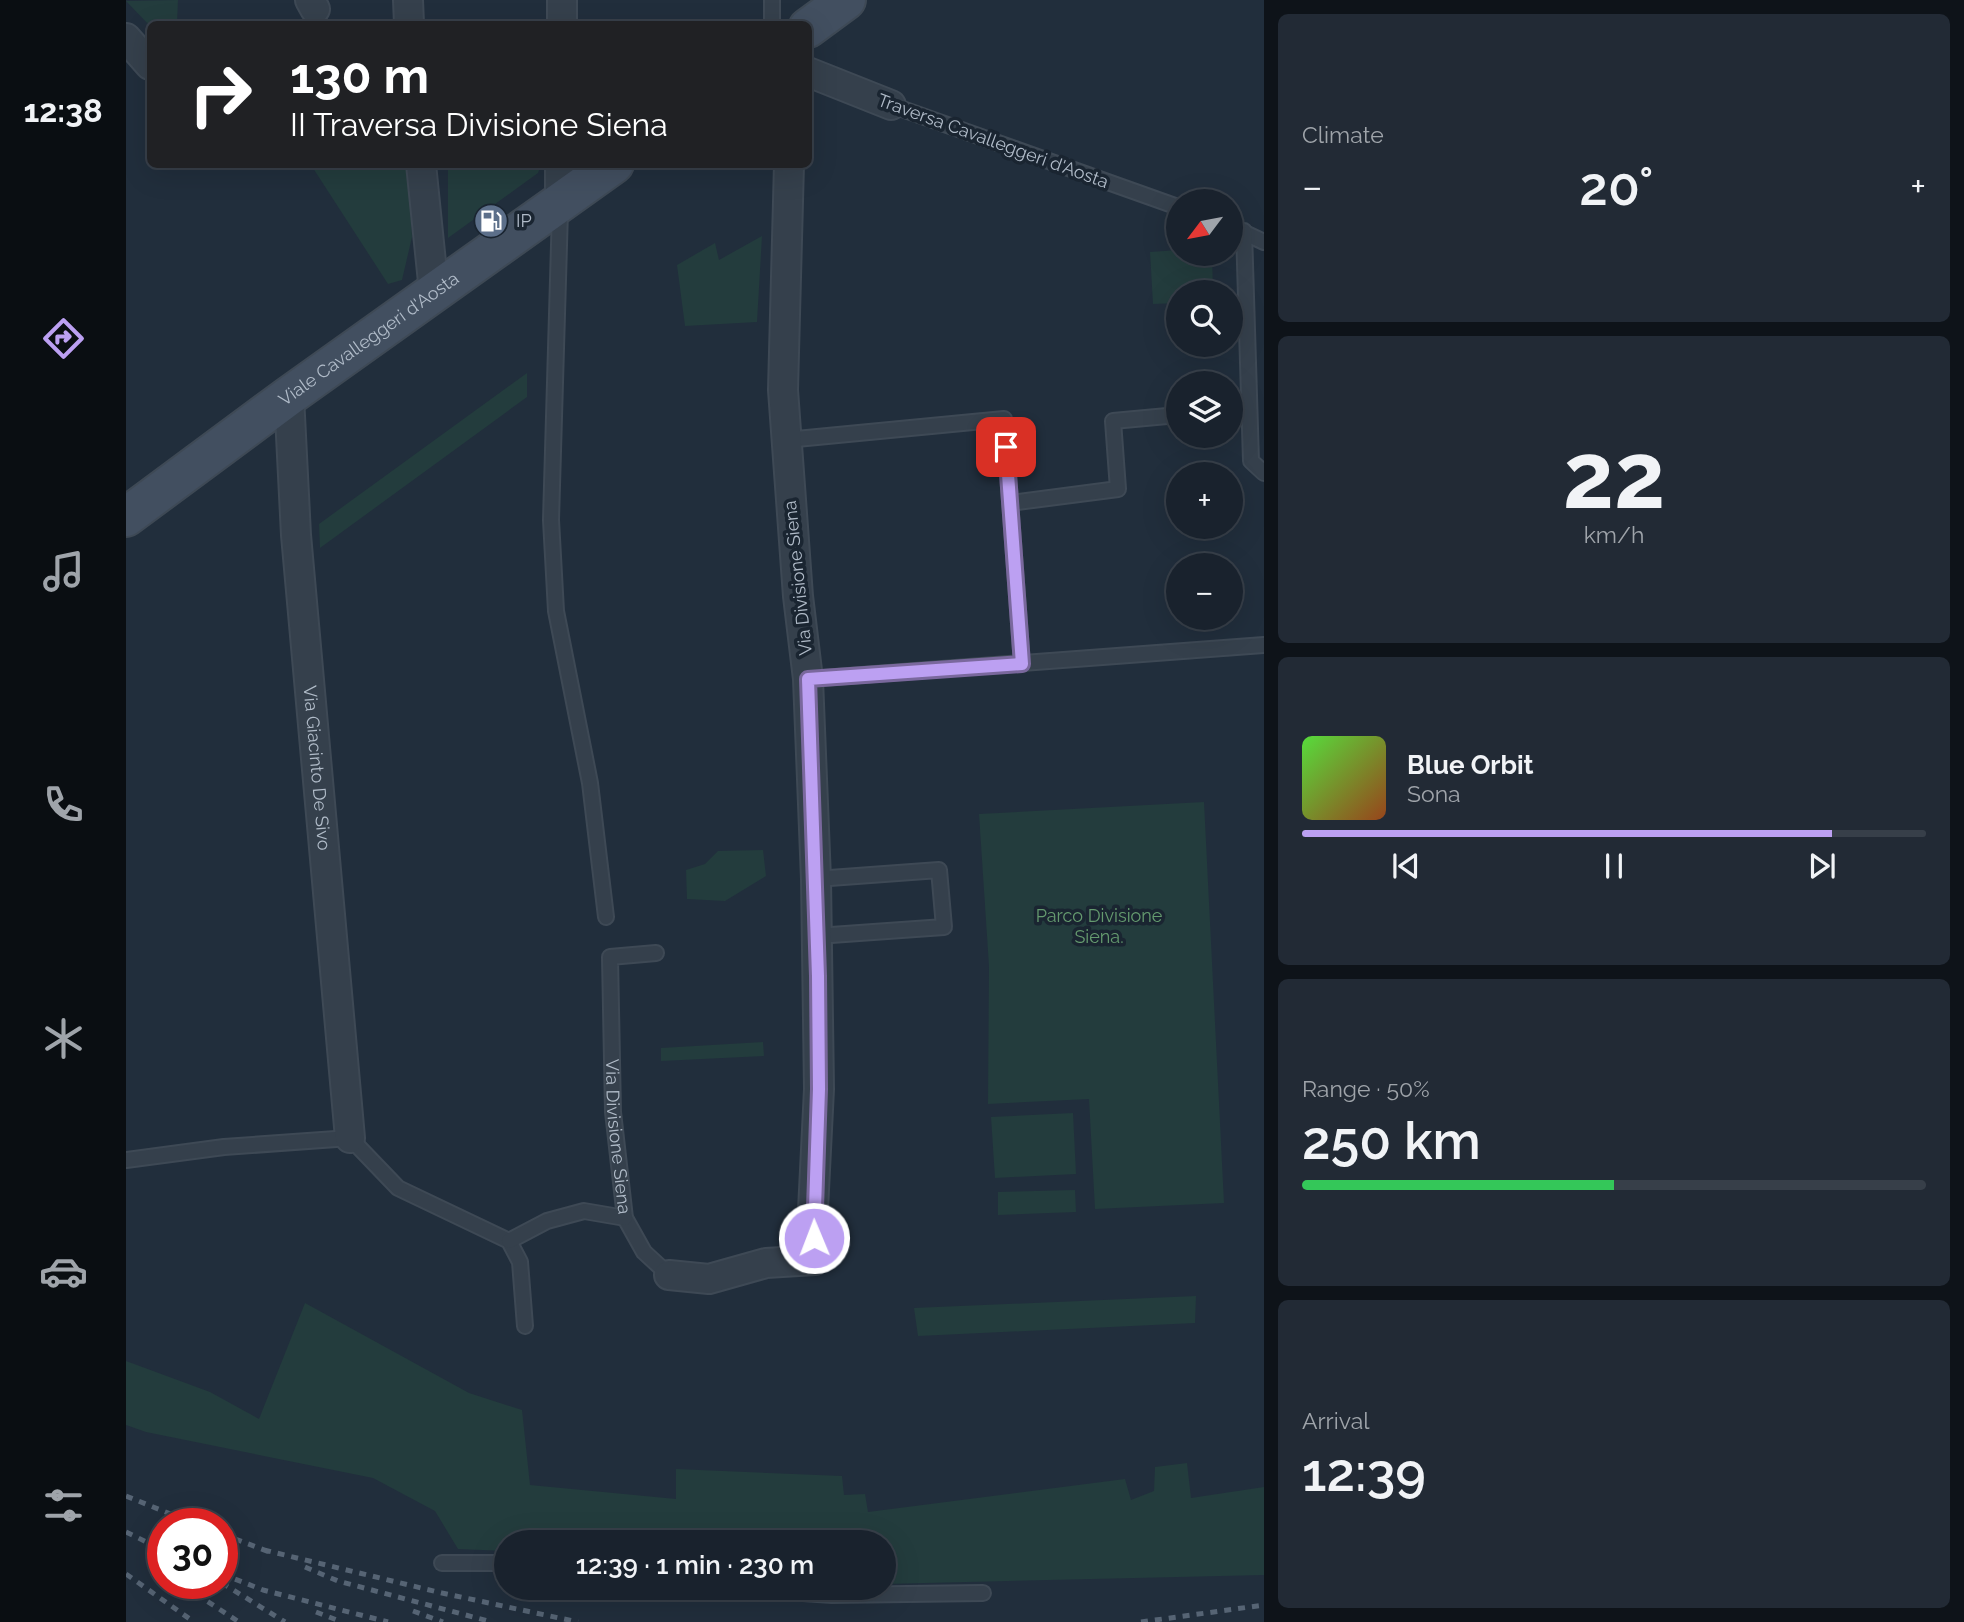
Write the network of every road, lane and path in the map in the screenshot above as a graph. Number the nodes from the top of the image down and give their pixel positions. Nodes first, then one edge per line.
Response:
1 (408, 0) edge
2 (562, 0) edge
3 (772, 0) edge
4 (846, 0) edge
5 (410, 21) edge
6 (562, 21) edge
7 (772, 21) edge
8 (812, 25) edge
9 (126, 38) edge
10 (147, 62) edge
11 (812, 74) edge
12 (891, 105) joint
13 (421, 168) edge
14 (560, 168) edge
15 (608, 168) edge
16 (789, 168) edge
17 (560, 202) junction
18 (1166, 203) edge
19 (1243, 231) edge
20 (1264, 242) edge
21 (1239, 266) edge
22 (434, 292) junction
23 (289, 396) junction
24 (1166, 416) edge
25 (786, 440) junction
26 (1264, 473) edge
27 (1010, 503) junction
28 (126, 517) edge
29 (1264, 645) edge
30 (1022, 664) junction
31 (808, 679) junction
32 (816, 879) junction
33 (606, 917) dead end
34 (817, 936) junction
35 (656, 953) dead end
36 (350, 1138) junction
37 (126, 1160) edge
38 (625, 1218) junction
39 (509, 1241) junction
40 (668, 1275) joint
41 (525, 1326) dead end
42 (442, 1563) dead end
43 (494, 1563) edge
44 (983, 1593) dead end
45 (896, 1594) edge

1 - 5 street
2 - 6 street
3 - 7 lane
4 - 8 street
9 - 10 street
11 - 12 street, Traversa Cavalleggeri d'Aosta
12 - 18 lane, Traversa Cavalleggeri d'Aosta
13 - 22 street
14 - 17 street
15 - 17 street, Viale Cavalleggeri d'Aosta
16 - 25 street, Via Divisione Siena
17 - 22 street, Viale Cavalleggeri d'Aosta
17 - 33 lane
19 - 20 lane
21 - 26 lane
22 - 23 street, Viale Cavalleggeri d'Aosta
23 - 28 street, Viale Cavalleggeri d'Aosta
23 - 36 street, Via Giacinto De Sivo
24 - 27 lane
25 - 27 lane
25 - 31 street, Via Divisione Siena
27 - 30 lane
29 - 30 lane
30 - 31 lane
31 - 32 street, Via Divisione Siena
32 - 34 street, Via Divisione Siena
32 - 34 lane
34 - 40 street, Via Divisione Siena
35 - 38 lane, Via Divisione Siena
36 - 37 lane
36 - 39 lane
38 - 39 lane
38 - 40 lane, Via Divisione Siena
39 - 41 lane
42 - 43 lane
44 - 45 lane

